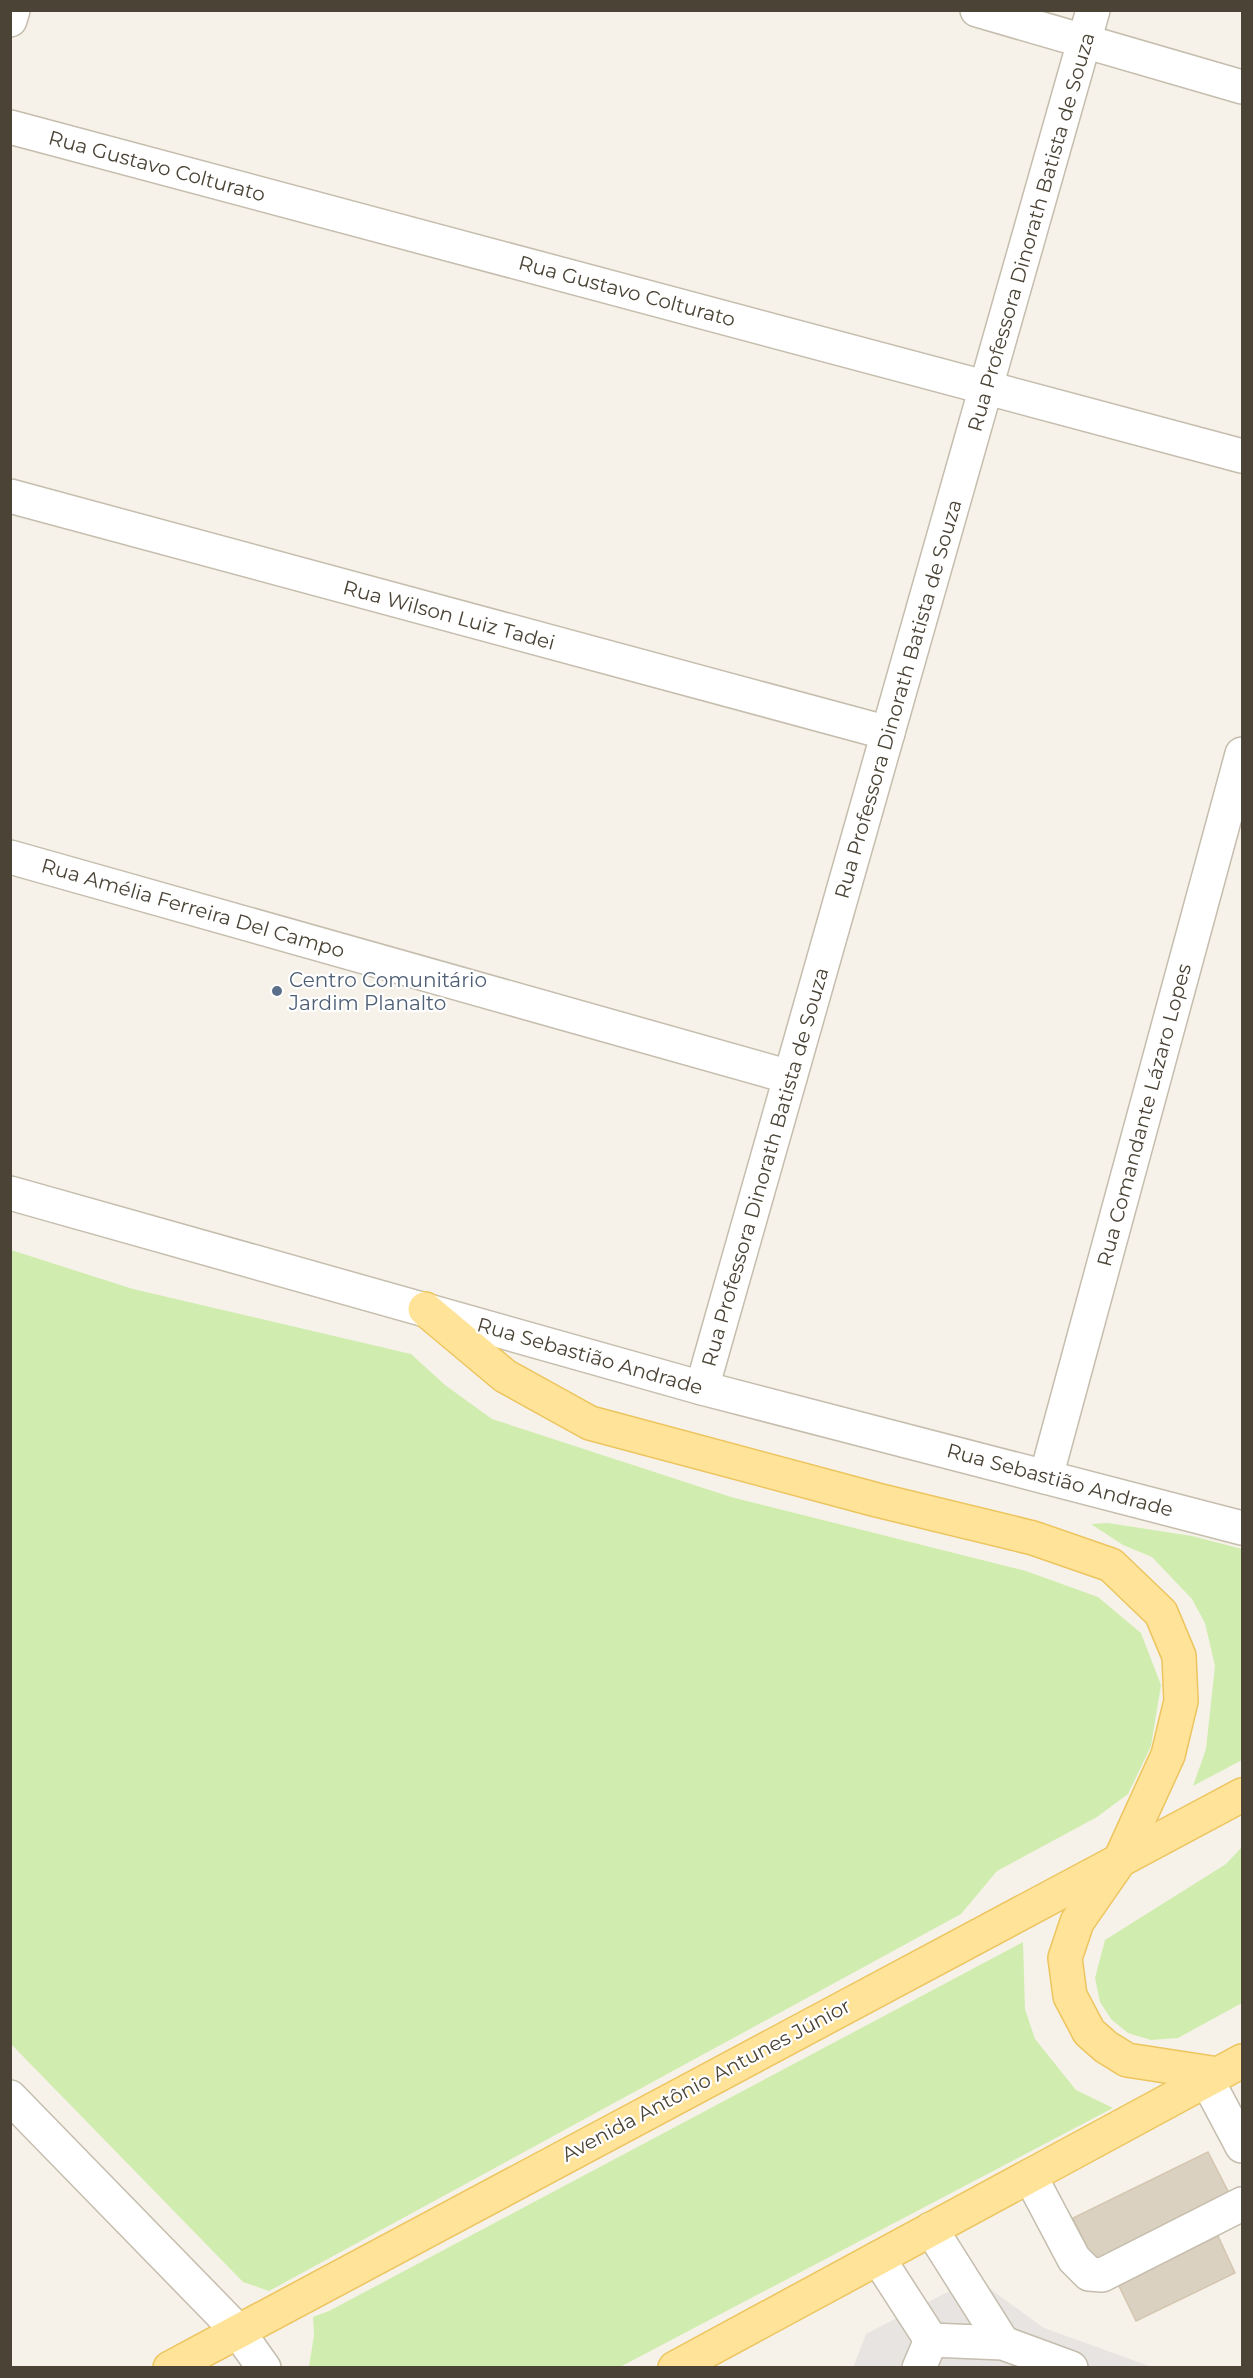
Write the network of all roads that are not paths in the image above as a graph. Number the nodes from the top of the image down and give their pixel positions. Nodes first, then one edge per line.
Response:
1 (13, 10) edge
2 (977, 10) edge
3 (1093, 10) edge
4 (10, 20) edge
5 (1084, 41) junction
6 (1242, 87) edge
7 (10, 127) edge
8 (986, 388) junction
9 (1242, 456) edge
10 (10, 496) edge
11 (888, 733) junction
12 (1242, 754) edge
13 (10, 857) edge
14 (790, 1077) junction
15 (10, 1193) edge
16 (425, 1309) junction
17 (702, 1388) junction
18 (1046, 1476) junction
19 (1242, 1528) edge
20 (1242, 1795) edge
21 (1120, 1860) junction
22 (1222, 2072) edge
23 (10, 2097) edge
24 (1242, 2142) edge
25 (1030, 2176) junction
26 (1242, 2204) edge
27 (932, 2229) junction
28 (878, 2258) junction
29 (237, 2330) junction
30 (1004, 2343) junction
31 (925, 2354) edge
32 (170, 2367) edge
33 (264, 2367) edge
34 (675, 2367) edge
35 (1071, 2367) edge

1 - 4 street
2 - 5 street
3 - 5 street, Rua Professora Dinorath Batista de Souza
5 - 6 street
5 - 8 street, Rua Professora Dinorath Batista de Souza
7 - 8 street, Rua Gustavo Colturato
8 - 9 street, Rua Gustavo Colturato
8 - 11 street, Rua Professora Dinorath Batista de Souza
10 - 11 street, Rua Wilson Luiz Tadei
11 - 14 street, Rua Professora Dinorath Batista de Souza
12 - 18 street, Rua Comandante Lázaro Lopes
13 - 14 street, Rua Amélia Ferreira Del Campo
14 - 17 street, Rua Professora Dinorath Batista de Souza
15 - 16 street, Rua Sebastião Andrade
16 - 17 street, Rua Sebastião Andrade
16 - 21 main road
17 - 18 street, Rua Sebastião Andrade
18 - 19 street, Rua Sebastião Andrade
20 - 21 main road, Avenida Antônio Antunes Júnior
21 - 22 main road
21 - 29 main road, Avenida Antônio Antunes Júnior
22 - 24 street
22 - 25 main road
23 - 29 street
25 - 26 street
25 - 27 main road
27 - 28 main road
27 - 30 street
28 - 31 street
28 - 34 main road
29 - 32 main road, Avenida Antônio Antunes Júnior
29 - 33 street
30 - 31 street
30 - 35 street

